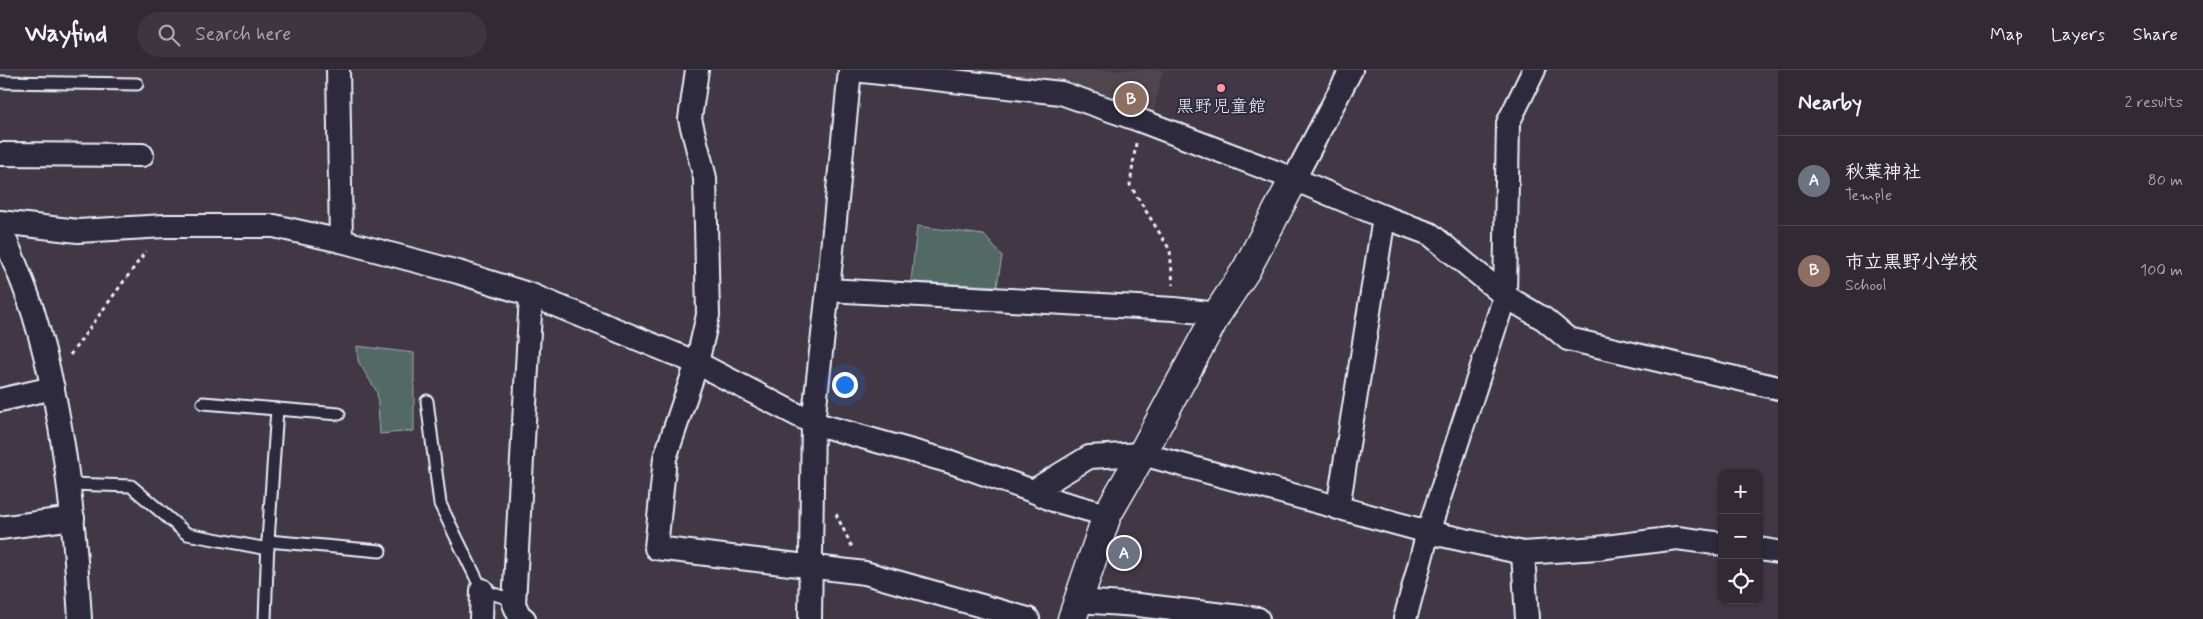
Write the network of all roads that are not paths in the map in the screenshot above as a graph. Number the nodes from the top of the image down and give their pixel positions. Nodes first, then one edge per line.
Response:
1 (338, 70) edge
2 (697, 70) edge
3 (850, 70) edge
4 (854, 70) edge
5 (1351, 70) edge
6 (1534, 70) edge
7 (0, 82) edge
8 (137, 84) dead end
9 (0, 154) edge
10 (142, 155) dead end
11 (1294, 179) junction
12 (1384, 217) junction
13 (0, 224) edge
14 (341, 240) junction
15 (828, 290) junction
16 (531, 295) junction
17 (1505, 296) junction
18 (1217, 314) junction
19 (698, 363) junction
20 (52, 384) junction
21 (1778, 388) edge
22 (0, 400) edge
23 (427, 401) dead end
24 (203, 404) dead end
25 (277, 409) junction
26 (339, 414) dead end
27 (813, 423) junction
28 (1142, 454) junction
29 (70, 484) junction
30 (1033, 491) junction
31 (1338, 508) junction
32 (1107, 515) junction
33 (73, 518) junction
34 (0, 528) edge
35 (1428, 532) junction
36 (1718, 543) edge
37 (268, 545) junction
38 (1763, 550) edge
39 (380, 551) dead end
40 (1778, 552) edge
41 (1523, 553) junction
42 (812, 567) junction
43 (482, 590) junction
44 (520, 610) edge
45 (1075, 610) edge
46 (80, 619) edge
47 (265, 619) edge
48 (480, 619) edge
49 (810, 619) edge
50 (1028, 619) edge
51 (1258, 619) edge
52 (1405, 619) edge
53 (1527, 619) edge

1 - 14 street
2 - 19 street
3 - 15 street
4 - 11 street
5 - 11 street
6 - 17 street
7 - 8 lane
9 - 10 street
11 - 12 street
11 - 18 street
12 - 17 street
12 - 31 street
13 - 14 street
13 - 20 street
14 - 16 street
15 - 18 street
15 - 27 street
16 - 19 street
16 - 44 street
17 - 21 street
17 - 35 street
18 - 28 street
19 - 27 street
19 - 42 street
20 - 22 street
20 - 29 street
23 - 43 lane
24 - 25 lane
25 - 26 lane
25 - 37 lane
27 - 30 street
27 - 42 street
28 - 30 street
28 - 31 street
28 - 32 street
29 - 33 street
29 - 37 lane
30 - 32 street
31 - 35 street
32 - 45 street
33 - 34 street
33 - 46 street
35 - 41 street
35 - 52 street
36 - 41 street
37 - 39 lane
37 - 47 lane
38 - 40 street
41 - 53 street
42 - 49 street
42 - 50 street
43 - 44 lane
43 - 48 street
45 - 51 street

